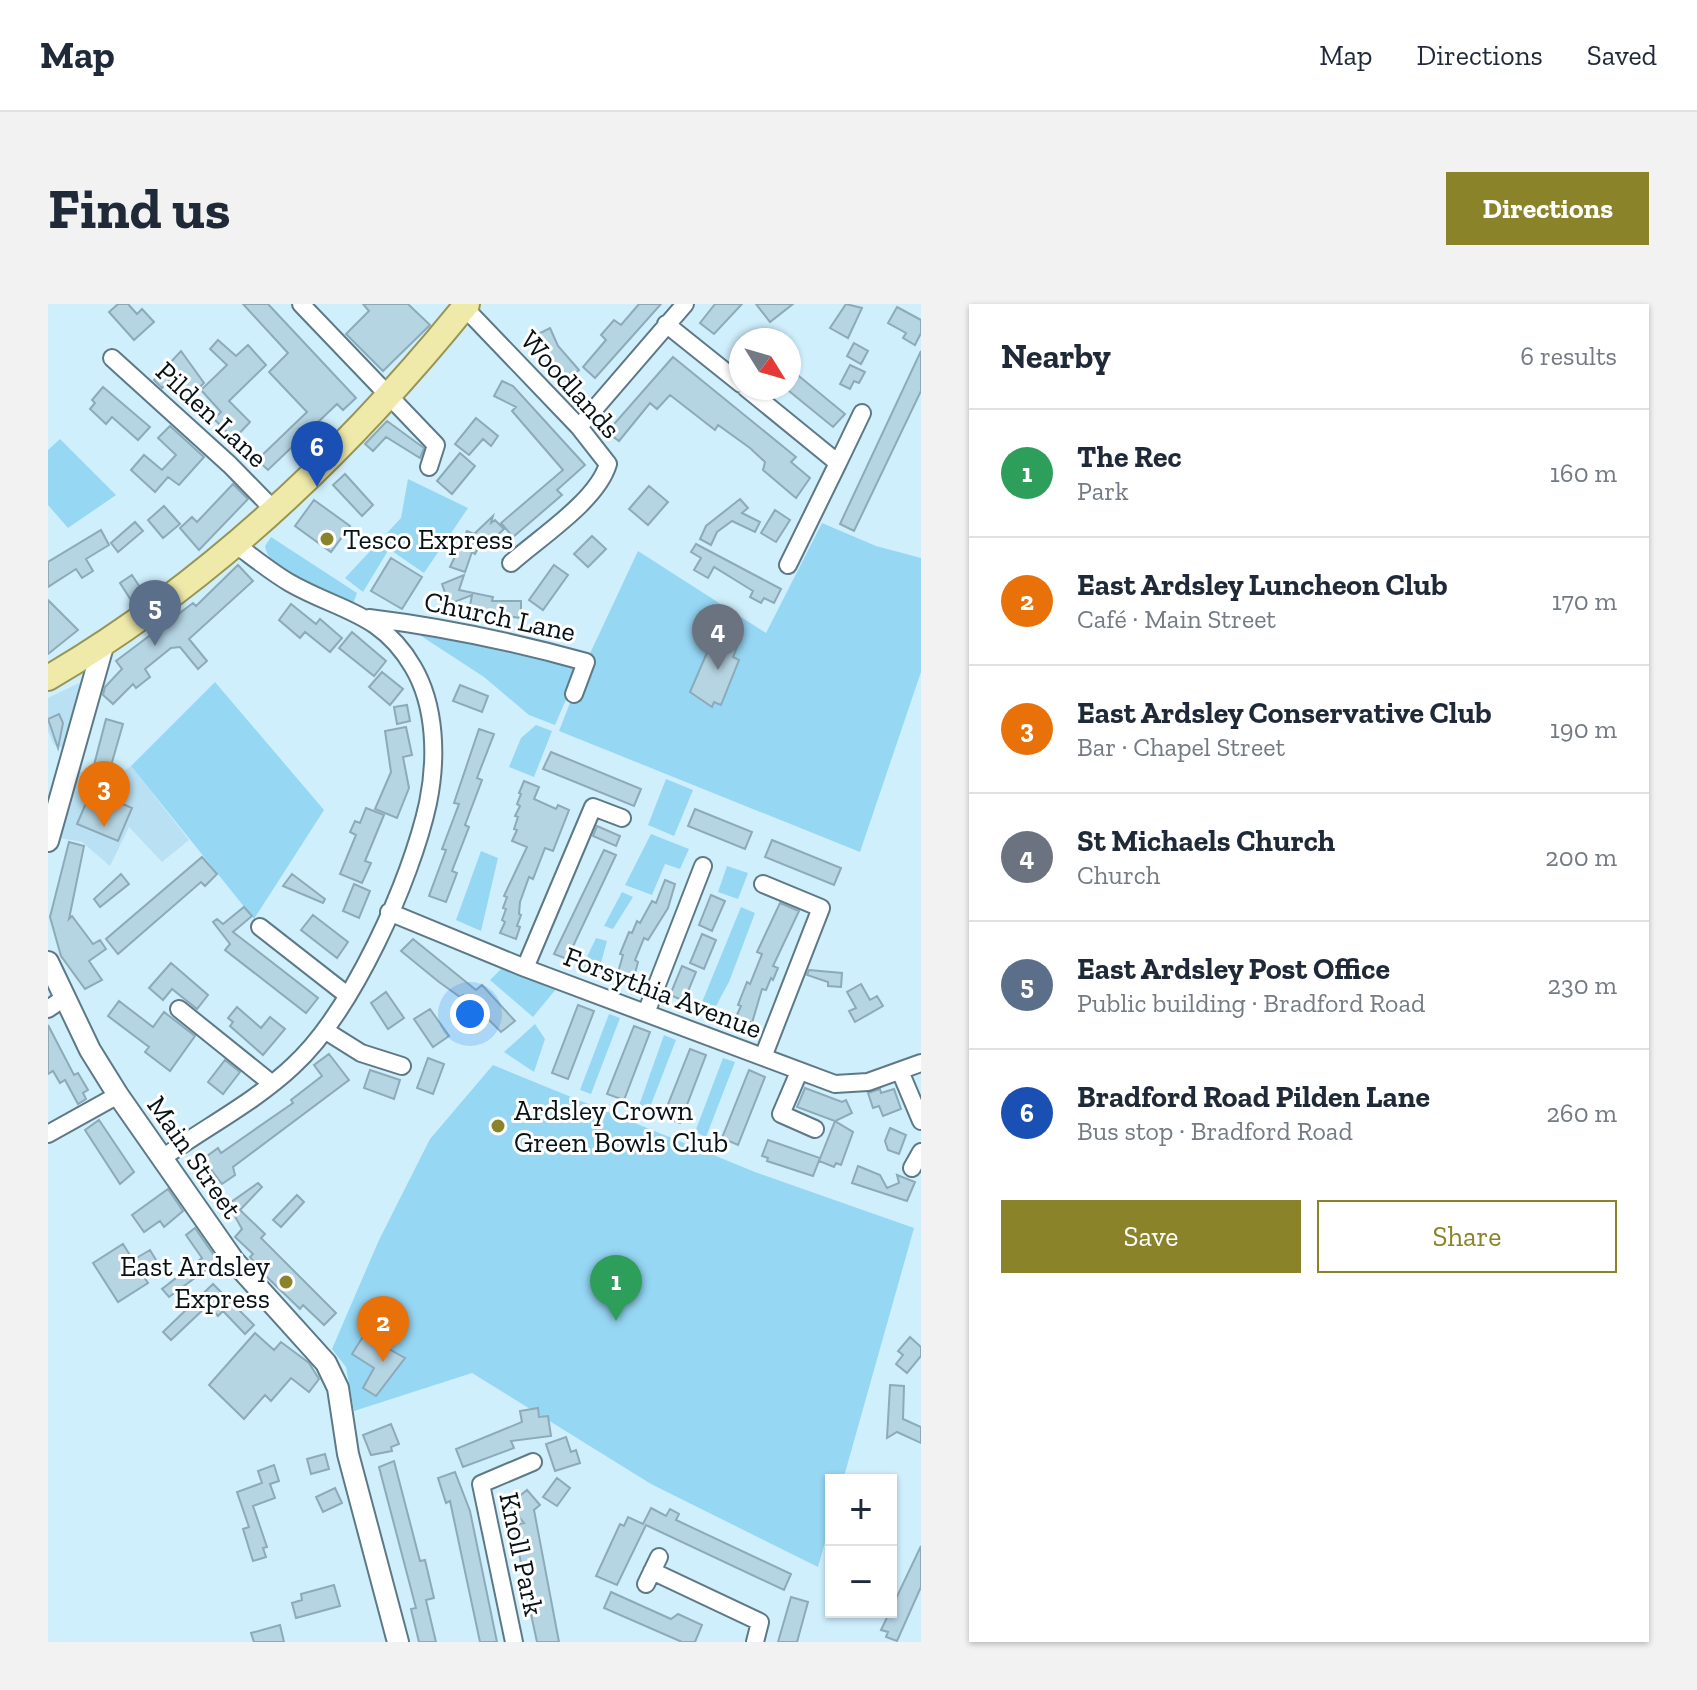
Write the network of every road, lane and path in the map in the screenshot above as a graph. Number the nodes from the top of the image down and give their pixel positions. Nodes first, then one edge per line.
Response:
1 (301, 304) edge
2 (685, 304) edge
3 (466, 306) edge
4 (666, 324) junction
5 (112, 358) dead end
6 (729, 375) edge
7 (390, 397) junction
8 (760, 400) edge
9 (862, 413) dead end
10 (579, 427) junction
11 (838, 463) junction
12 (429, 467) dead end
13 (274, 510) junction
14 (235, 544) junction
15 (511, 563) dead end
16 (788, 565) dead end
17 (369, 618) junction
18 (103, 646) junction
19 (48, 678) edge
20 (574, 694) dead end
21 (622, 818) dead end
22 (48, 841) edge
23 (703, 866) dead end
24 (763, 884) dead end
25 (389, 912) junction
26 (272, 931) dead end
27 (48, 962) edge
28 (525, 968) junction
29 (347, 995) junction
30 (56, 1004) edge
31 (179, 1009) dead end
32 (646, 1013) junction
33 (326, 1031) junction
34 (763, 1057) junction
35 (921, 1063) edge
36 (402, 1066) dead end
37 (900, 1071) junction
38 (799, 1072) junction
39 (271, 1083) junction
40 (118, 1095) junction
41 (921, 1121) edge
42 (815, 1129) dead end
43 (48, 1134) edge
44 (921, 1152) edge
45 (164, 1157) junction
46 (912, 1168) dead end
47 (533, 1462) dead end
48 (652, 1570) dead end
49 (398, 1642) edge
50 (514, 1642) edge
51 (755, 1642) edge

1 - 7 street
2 - 4 street
3 - 7 main road
3 - 10 street, Woodlands
4 - 6 street
4 - 10 street
5 - 13 street, Pilden Lane
7 - 12 street
7 - 13 main road
8 - 11 street
9 - 11 street
10 - 15 street, Woodlands
11 - 16 street
13 - 14 main road
14 - 17 street
14 - 18 main road
17 - 20 street, Church Lane
17 - 25 street
18 - 19 main road
18 - 22 street
21 - 28 street
23 - 32 street
24 - 34 street
25 - 28 street, Forsythia Avenue
25 - 29 street
26 - 29 street
27 - 30 street, Main Street
28 - 32 street, Forsythia Avenue
29 - 33 street
30 - 40 street, Main Street
31 - 39 street
32 - 34 street, Forsythia Avenue
33 - 36 street
33 - 39 street
34 - 38 street, Forsythia Avenue
35 - 37 street, Forsythia Avenue
37 - 38 street, Forsythia Avenue
37 - 41 street
38 - 42 street
39 - 45 street
40 - 43 street
40 - 45 street, Main Street
44 - 46 street
45 - 49 street, Main Street
47 - 50 street, Knoll Park
48 - 51 street

